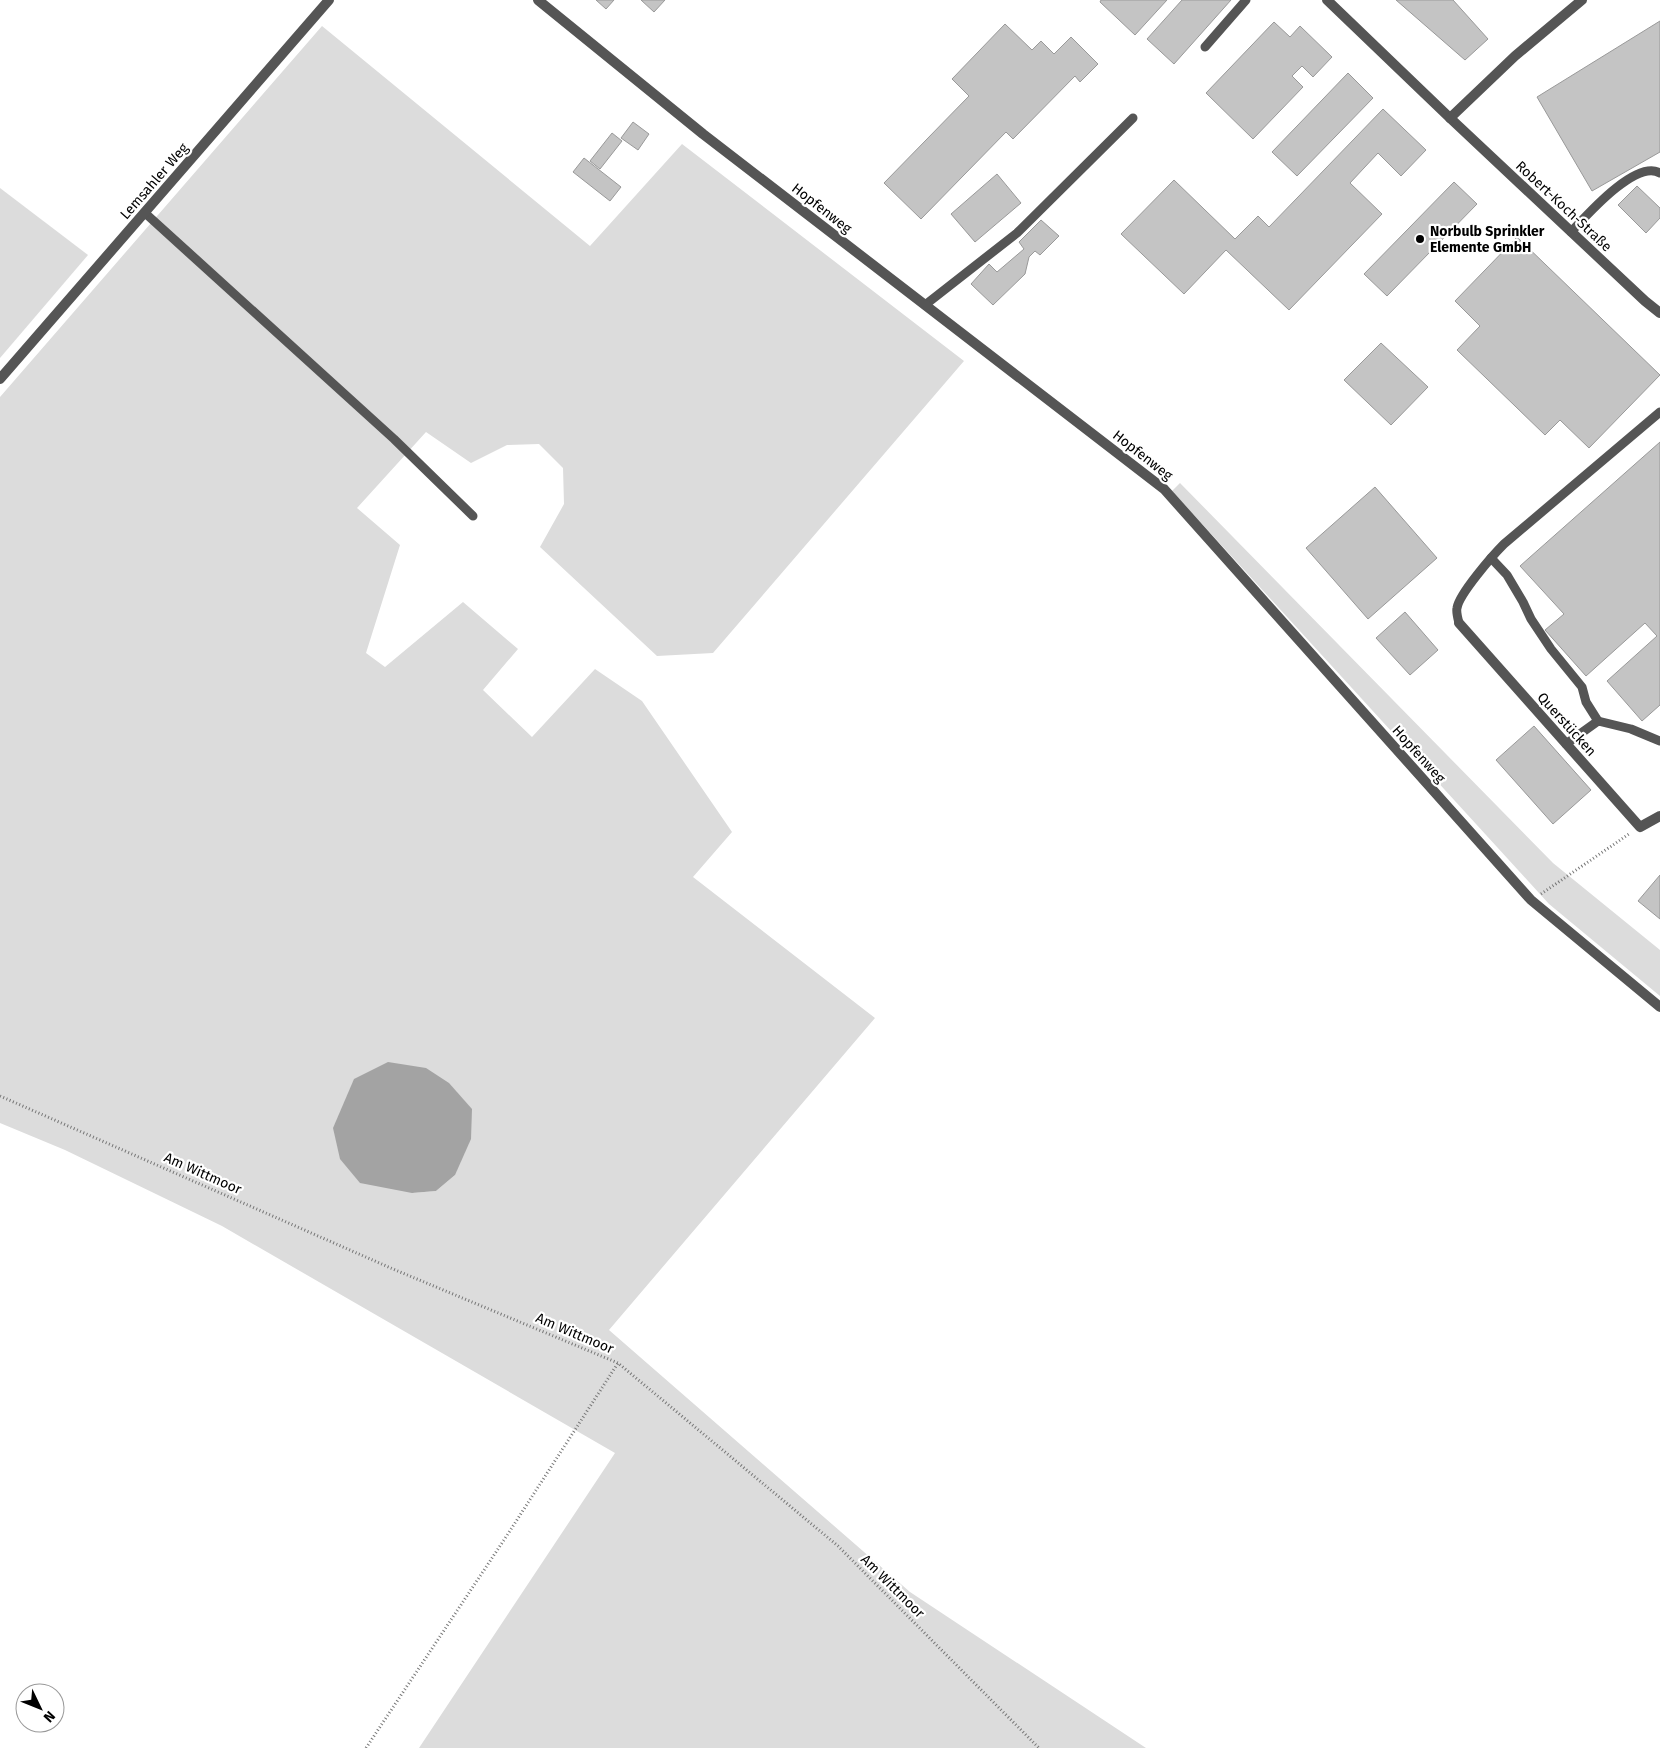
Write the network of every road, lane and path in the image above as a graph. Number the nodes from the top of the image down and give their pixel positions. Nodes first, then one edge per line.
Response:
1 (329, 0) edge
2 (538, 0) edge
3 (1246, 0) edge
4 (1327, 0) edge
5 (1582, 0) edge
6 (1204, 47) dead end
7 (1133, 118) dead end
8 (1450, 118) junction
9 (1660, 173) edge
10 (145, 213) junction
11 (1571, 232) junction
12 (925, 305) junction
13 (1660, 313) edge
14 (0, 379) edge
15 (1660, 412) edge
16 (473, 516) dead end
17 (1491, 558) junction
18 (1459, 623) joint
19 (1598, 721) junction
20 (1660, 741) edge
21 (1566, 744) junction
22 (1660, 816) edge
23 (1640, 827) junction
24 (1531, 900) junction
25 (1660, 1007) edge
26 (0, 1096) edge
27 (618, 1363) junction
28 (366, 1748) edge
29 (1039, 1748) edge

1 - 10 street, Lemsahler Weg
2 - 12 street, Hopfenweg
3 - 6 lane
4 - 8 street, Robert-Koch-Straße
5 - 8 street
7 - 12 lane
8 - 11 street, Robert-Koch-Straße
9 - 11 lane
10 - 14 street, Lemsahler Weg
10 - 16 lane
11 - 13 street, Robert-Koch-Straße
12 - 24 street, Hopfenweg
15 - 17 lane
17 - 18 lane
17 - 19 lane
18 - 21 street, Querstücken
19 - 20 lane
19 - 21 lane
21 - 23 street, Querstücken
22 - 23 street
23 - 24 path
24 - 25 street, Hopfenweg
26 - 27 path, Am Wittmoor
27 - 28 path
27 - 29 path, Am Wittmoor

